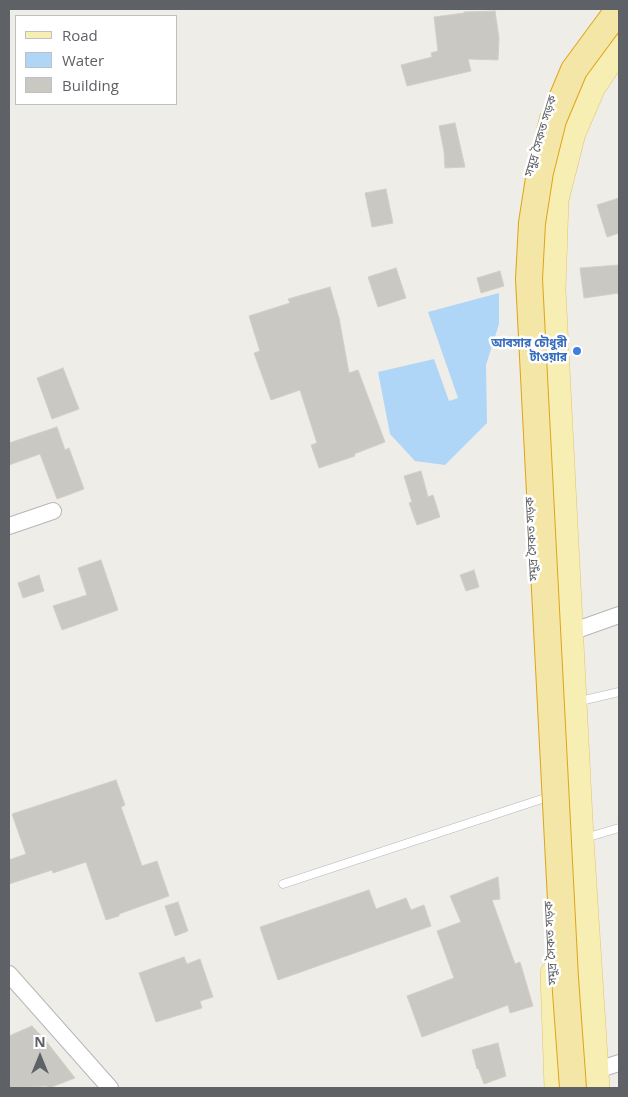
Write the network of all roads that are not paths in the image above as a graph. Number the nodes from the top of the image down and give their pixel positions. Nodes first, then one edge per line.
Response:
1 (607, 9) edge
2 (619, 9) edge
3 (619, 32) edge
4 (619, 48) edge
5 (53, 511) dead end
6 (9, 526) edge
7 (619, 615) edge
8 (571, 632) junction
9 (619, 692) edge
10 (574, 703) junction
11 (544, 798) junction
12 (619, 828) edge
13 (581, 839) junction
14 (283, 884) dead end
15 (9, 974) edge
16 (600, 1077) edge
17 (110, 1088) edge
18 (560, 1088) edge

1 - 11 main road, সমুদ্র সৈকত সড়ক
2 - 18 highway, bridge
3 - 16 highway
4 - 8 main road
5 - 6 street
7 - 8 street
8 - 10 main road
9 - 10 lane
10 - 13 main road
11 - 14 lane
11 - 18 main road, সমুদ্র সৈকত সড়ক
12 - 13 lane
13 - 16 main road
15 - 17 street
16 - 18 street

